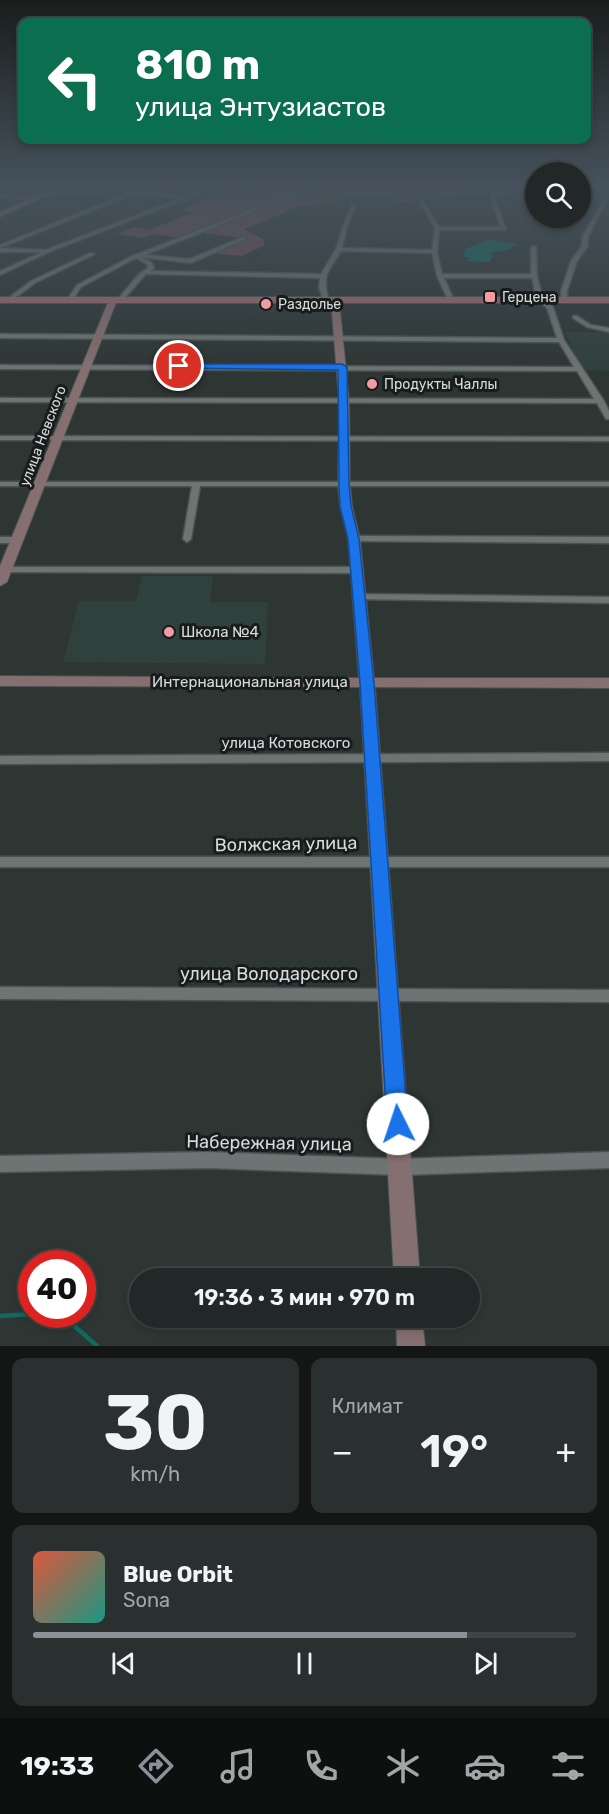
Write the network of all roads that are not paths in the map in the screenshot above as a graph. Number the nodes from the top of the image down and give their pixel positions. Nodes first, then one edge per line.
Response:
1 (0, 249) edge
2 (50, 249) edge
3 (160, 249) edge
4 (220, 249) edge
5 (339, 249) joint
6 (434, 249) edge
7 (534, 249) edge
8 (583, 249) edge
9 (47, 250) junction
10 (434, 252) junction
11 (92, 254) dead end
12 (140, 257) junction
13 (0, 273) edge
14 (147, 273) junction
15 (323, 276) junction
16 (440, 276) junction
17 (534, 276) junction
18 (5, 300) edge
19 (70, 300) junction
20 (117, 300) junction
21 (331, 300) junction
22 (451, 300) junction
23 (540, 300) junction
24 (564, 300) junction
25 (609, 300) edge
26 (575, 317) dead end
27 (609, 330) edge
28 (0, 336) edge
29 (98, 336) junction
30 (338, 338) junction
31 (561, 340) junction
32 (86, 366) junction
33 (0, 367) edge
34 (342, 367) junction
35 (577, 369) junction
36 (0, 400) edge
37 (73, 400) junction
38 (344, 400) junction
39 (603, 401) edge
40 (609, 417) edge
41 (0, 438) edge
42 (58, 438) junction
43 (345, 438) junction
44 (609, 440) edge
45 (0, 484) edge
46 (40, 484) junction
47 (196, 484) junction
48 (344, 484) junction
49 (609, 484) edge
50 (187, 539) dead end
51 (354, 539) junction
52 (0, 540) edge
53 (17, 540) junction
54 (609, 540) edge
55 (5, 570) junction
56 (356, 570) junction
57 (0, 582) edge
58 (358, 597) junction
59 (609, 600) edge
60 (0, 681) edge
61 (367, 683) junction
62 (609, 683) edge
63 (371, 757) junction
64 (609, 757) edge
65 (0, 760) edge
66 (378, 860) junction
67 (0, 862) edge
68 (609, 862) edge
69 (0, 993) edge
70 (388, 994) junction
71 (609, 996) edge
72 (609, 1160) edge
73 (0, 1164) edge
74 (401, 1167) junction
75 (406, 1268) edge

1 - 9 street
2 - 9 street
3 - 12 street
4 - 12 street
5 - 10 street
5 - 15 street
6 - 10 street
7 - 17 street
8 - 24 street
9 - 13 street
10 - 16 street
11 - 18 street
12 - 14 street
12 - 19 street
14 - 15 street
14 - 20 street
15 - 21 street
16 - 17 street
16 - 22 street
17 - 23 street
18 - 19 main road
19 - 20 main road
20 - 21 main road
20 - 29 street, улица Невского
21 - 22 main road
21 - 30 street
22 - 23 main road
23 - 24 main road
23 - 31 street
24 - 25 main road
26 - 27 street
28 - 29 street
29 - 30 street
29 - 32 street, улица Невского
30 - 31 street
30 - 34 street
31 - 35 street
32 - 33 street
32 - 34 street
32 - 37 street, улица Невского
34 - 35 street
34 - 38 street
35 - 39 street
36 - 37 street
37 - 38 street
37 - 42 street, улица Невского
38 - 39 street
38 - 43 street
39 - 40 street
41 - 42 street
42 - 43 street
42 - 46 street, улица Невского
43 - 44 street
43 - 48 street
45 - 46 street
46 - 47 street
46 - 53 street, улица Невского
47 - 48 street
47 - 50 street
48 - 49 street
48 - 51 street
51 - 54 street
51 - 56 street
52 - 53 street
53 - 55 street, улица Невского
55 - 56 street
55 - 57 street, улица Невского
56 - 58 street
58 - 59 street
58 - 61 street
60 - 61 street, Интернациональная улица
61 - 62 street, Интернациональная улица
61 - 63 street
63 - 64 street, улица Котовского
63 - 65 street, улица Котовского
63 - 66 street
66 - 67 street, Волжская улица
66 - 68 street, Волжская улица
66 - 70 street
69 - 70 street, улица Володарского
70 - 71 street, улица Володарского
70 - 74 street
72 - 74 street, Набережная улица
73 - 74 street, Набережная улица
74 - 75 street

